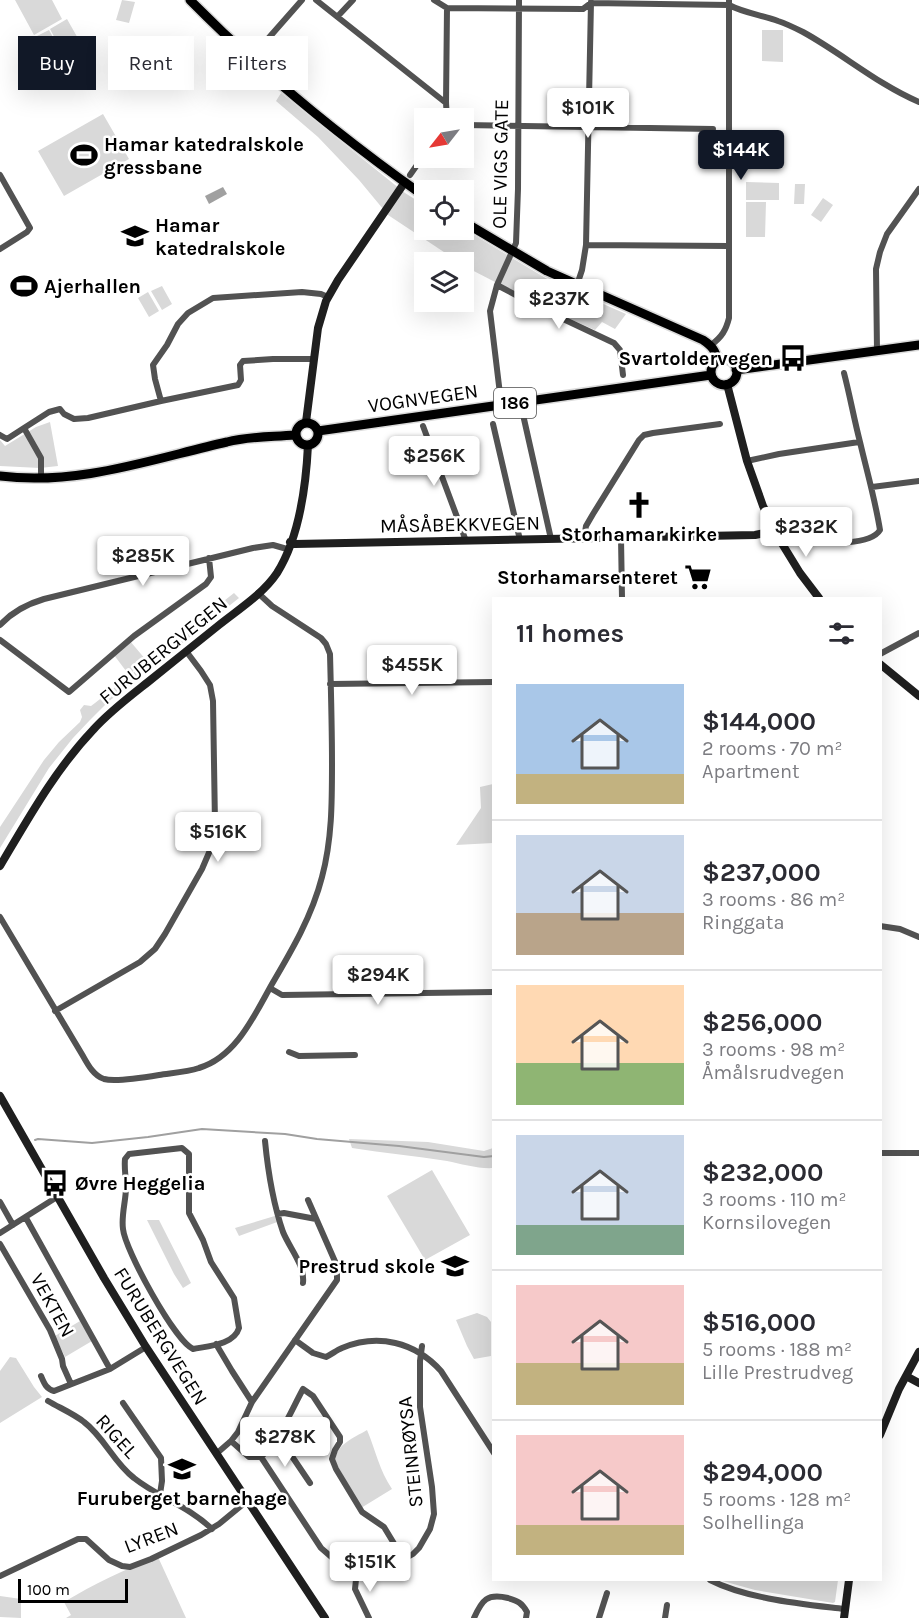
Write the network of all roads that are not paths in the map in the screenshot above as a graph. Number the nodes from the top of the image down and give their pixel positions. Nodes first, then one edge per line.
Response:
1 (190, 0) edge
2 (302, 0) edge
3 (316, 0) edge
4 (353, 0) edge
5 (434, 0) edge
6 (519, 0) edge
7 (591, 2) edge
8 (729, 2) edge
9 (447, 8) junction
10 (518, 9) junction
11 (338, 16) junction
12 (228, 36) edge
13 (270, 36) edge
14 (289, 90) edge
15 (919, 102) edge
16 (446, 103) junction
17 (446, 108) edge
18 (474, 125) edge
19 (518, 127) junction
20 (588, 127) junction
21 (713, 129) dead end
22 (414, 168) edge
23 (0, 175) edge
24 (407, 178) junction
25 (414, 185) edge
26 (919, 189) edge
27 (474, 228) edge
28 (586, 245) junction
29 (729, 246) junction
30 (0, 249) edge
31 (513, 252) junction
32 (497, 285) junction
33 (577, 285) junction
34 (328, 297) junction
35 (711, 345) junction
36 (919, 345) edge
37 (877, 351) junction
38 (314, 359) junction
39 (718, 361) junction
40 (736, 370) junction
41 (844, 373) dead end
42 (623, 375) dead end
43 (711, 375) junction
44 (728, 384) junction
45 (500, 394) dead end
46 (161, 401) junction
47 (524, 419) dead end
48 (306, 422) junction
49 (493, 424) dead end
50 (720, 424) dead end
51 (423, 426) dead end
52 (24, 428) junction
53 (318, 431) junction
54 (0, 435) edge
55 (296, 435) junction
56 (860, 441) junction
57 (308, 445) junction
58 (747, 461) junction
59 (0, 476) edge
60 (41, 478) junction
61 (919, 481) edge
62 (872, 487) junction
63 (774, 529) junction
64 (585, 538) junction
65 (621, 538) junction
66 (551, 539) junction
67 (520, 540) junction
68 (466, 541) junction
69 (798, 541) dead end
70 (289, 546) junction
71 (209, 558) junction
72 (258, 593) junction
73 (622, 597) edge
74 (818, 597) edge
75 (0, 625) edge
76 (919, 633) edge
77 (0, 640) edge
78 (186, 651) junction
79 (882, 653) edge
80 (882, 666) edge
81 (492, 682) edge
82 (330, 684) junction
83 (919, 696) edge
84 (0, 866) edge
85 (0, 917) edge
86 (882, 926) edge
87 (919, 937) edge
88 (270, 988) junction
89 (492, 992) edge
90 (56, 1011) junction
91 (289, 1053) dead end
92 (355, 1055) dead end
93 (0, 1096) edge
94 (265, 1141) dead end
95 (882, 1153) edge
96 (919, 1153) edge
97 (57, 1197) junction
98 (308, 1200) dead end
99 (0, 1202) edge
100 (278, 1214) junction
101 (26, 1218) junction
102 (316, 1219) junction
103 (13, 1225) junction
104 (0, 1233) edge
105 (0, 1244) edge
106 (303, 1283) dead end
107 (295, 1340) junction
108 (216, 1344) junction
109 (146, 1347) junction
110 (421, 1350) junction
111 (919, 1352) edge
112 (110, 1369) junction
113 (40, 1376) dead end
114 (906, 1376) junction
115 (919, 1383) edge
116 (71, 1384) junction
117 (48, 1401) dead end
118 (252, 1402) junction
119 (123, 1403) dead end
120 (882, 1427) edge
121 (277, 1437) junction
122 (231, 1441) junction
123 (492, 1450) edge
124 (216, 1454) junction
125 (261, 1457) junction
126 (310, 1484) dead end
127 (160, 1494) junction
128 (247, 1501) junction
129 (212, 1529) junction
130 (404, 1560) junction
131 (357, 1570) junction
132 (0, 1576) edge
133 (712, 1581) edge
134 (849, 1581) edge
135 (607, 1593) dead end
136 (667, 1605) dead end
137 (844, 1613) edge
138 (325, 1618) edge
139 (369, 1618) edge
140 (474, 1618) edge
141 (526, 1618) edge
142 (599, 1618) edge
143 (665, 1618) edge

1 - 12 main road
2 - 13 street
3 - 11 street
4 - 11 street
5 - 9 street
6 - 10 street, OLE VIGS GATE
7 - 8 street
7 - 10 street
7 - 20 street
8 - 15 street
8 - 29 street
9 - 10 street
9 - 16 street
10 - 19 street, OLE VIGS GATE
11 - 16 street
14 - 24 main road
16 - 17 street
18 - 19 street
19 - 20 street
19 - 31 street, OLE VIGS GATE
20 - 21 street
20 - 28 street
22 - 24 street
23 - 30 street
24 - 25 main road
24 - 34 main road
26 - 37 street
27 - 31 main road
28 - 29 street
28 - 33 street
29 - 35 street
31 - 32 street, OLE VIGS GATE
31 - 33 main road
32 - 42 street
32 - 45 street, OLE VIGS GATE
33 - 35 main road
34 - 38 main road
34 - 46 street
35 - 39 main road
36 - 37 main road
37 - 40 main road
38 - 46 street
38 - 48 main road
39 - 40 main road
39 - 43 main road
40 - 44 main road
41 - 56 street
43 - 44 main road
43 - 53 main road, VOGNVEGEN / 186
44 - 58 main road
46 - 52 street
47 - 66 street
48 - 53 main road
48 - 55 main road
49 - 67 street
50 - 64 street
51 - 68 street
52 - 54 street
52 - 60 street
53 - 57 main road
55 - 57 main road
55 - 60 main road
56 - 58 street
56 - 62 street
57 - 70 main road, FURUBERGVEGEN
58 - 63 main road
59 - 60 main road
61 - 62 street
62 - 69 street
63 - 65 main road, MÅSÅBEKKVEGEN
63 - 74 main road
64 - 65 main road, MÅSÅBEKKVEGEN
64 - 66 main road, MÅSÅBEKKVEGEN
65 - 73 street
66 - 67 main road, MÅSÅBEKKVEGEN
67 - 68 main road, MÅSÅBEKKVEGEN
68 - 70 main road, MÅSÅBEKKVEGEN
70 - 71 street
70 - 72 main road, FURUBERGVEGEN
71 - 75 street
71 - 77 street
72 - 78 main road, FURUBERGVEGEN
72 - 82 street
76 - 79 street
78 - 84 main road, FURUBERGVEGEN
78 - 90 street
80 - 83 main road
81 - 82 street
82 - 88 street
85 - 90 street
86 - 87 street
88 - 89 street
88 - 90 street
91 - 92 street
93 - 97 main road, FURUBERGVEGEN
94 - 100 street
95 - 96 street
97 - 101 street
97 - 109 main road, FURUBERGVEGEN
98 - 102 street
99 - 103 street
100 - 102 street
100 - 106 street
101 - 103 street
101 - 112 street
102 - 107 street
103 - 104 street
105 - 116 street, VEKTEN
107 - 110 street
107 - 118 street
108 - 108 street
108 - 118 street
109 - 112 street
109 - 124 main road, FURUBERGVEGEN
110 - 123 street
110 - 130 street, STEINRØYSA
111 - 114 main road
112 - 116 street
113 - 116 street
114 - 115 main road
114 - 120 main road
117 - 127 street, RIGEL
118 - 122 street
119 - 127 street, RIGEL
121 - 125 street
121 - 126 street
121 - 130 street
122 - 124 street
122 - 125 street
124 - 128 main road, FURUBERGVEGEN
125 - 131 street
127 - 129 street, RIGEL
128 - 129 street, LYREN
128 - 138 main road, FURUBERGVEGEN
129 - 132 street, LYREN
130 - 131 street, STEINRØYSA
131 - 139 street
133 - 137 street
134 - 137 main road
135 - 142 street
136 - 143 street
140 - 141 street

